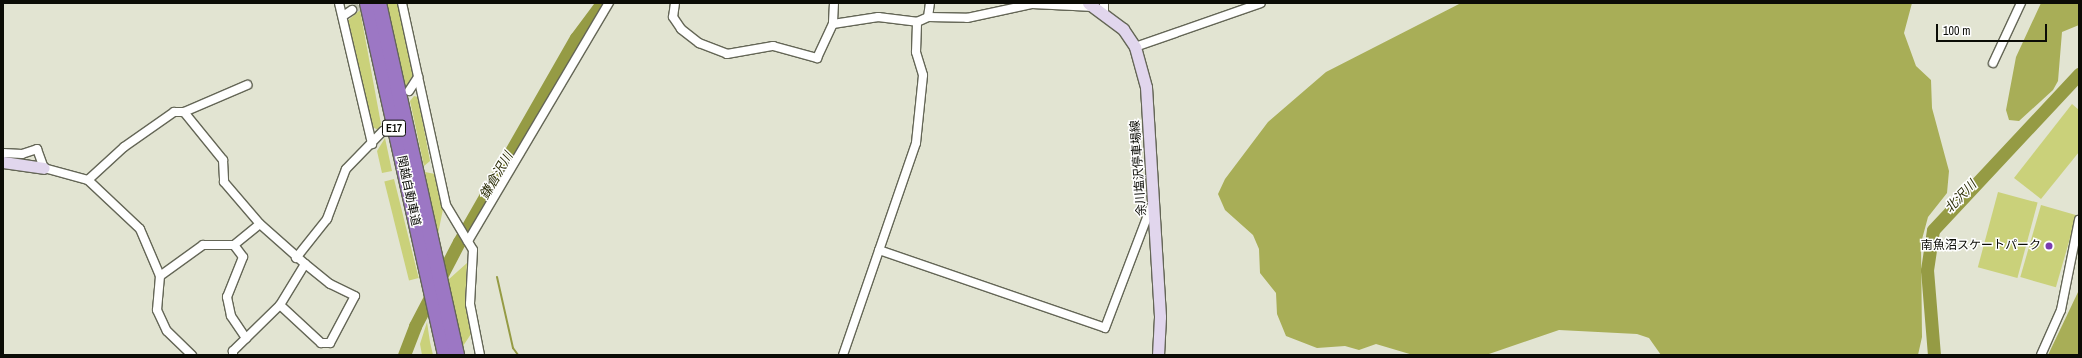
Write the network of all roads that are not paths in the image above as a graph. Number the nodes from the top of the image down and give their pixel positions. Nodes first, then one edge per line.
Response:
1 (339, 3) edge
2 (367, 3) edge
3 (379, 3) edge
4 (402, 3) edge
5 (610, 3) edge
6 (675, 3) edge
7 (834, 3) edge
8 (930, 3) edge
9 (1261, 3) edge
10 (2021, 3) edge
11 (1098, 6) edge
12 (352, 10) tunnel mouth
13 (343, 16) junction
14 (928, 17) junction
15 (917, 22) junction
16 (833, 24) junction
17 (1135, 47) junction
18 (1993, 63) dead end
19 (418, 77) junction
20 (247, 85) dead end
21 (409, 91) dead end
22 (184, 112) junction
23 (383, 131) dead end
24 (372, 144) junction
25 (3, 153) edge
26 (3, 162) edge
27 (44, 168) junction
28 (88, 180) junction
29 (1155, 196) junction
30 (2079, 220) edge
31 (260, 224) junction
32 (467, 238) junction
33 (234, 245) junction
34 (879, 250) junction
35 (296, 258) junction
36 (305, 264) junction
37 (160, 276) junction
38 (280, 305) junction
39 (246, 338) junction
40 (192, 355) edge
41 (233, 355) edge
42 (444, 355) edge
43 (457, 355) edge
44 (480, 355) edge
45 (843, 355) edge
46 (1158, 355) edge
47 (2041, 355) edge

1 - 13 street
2 - 42 highway, 関越自動車道 / E17
3 - 43 highway, 関越自動車道 / E17
4 - 19 street
5 - 32 street
6 - 16 street
7 - 16 street
8 - 14 street
9 - 17 street
10 - 18 street
11 - 14 street
11 - 17 main road, 余川塩沢停車場線
12 - 13 street
13 - 24 street
14 - 15 street
15 - 16 street
15 - 34 street
17 - 29 main road, 余川塩沢停車場線
19 - 21 street
19 - 32 street
20 - 22 street
22 - 28 street
22 - 31 street
23 - 24 street
24 - 35 street
25 - 27 street
26 - 27 main road
27 - 28 street
28 - 37 street
29 - 34 street
29 - 46 main road, 余川塩沢停車場線
30 - 47 street
31 - 33 street
31 - 35 street
32 - 44 street
33 - 37 street
33 - 39 street
34 - 45 street
35 - 36 street
36 - 38 street
36 - 38 street
37 - 40 street
38 - 39 street
39 - 41 street

